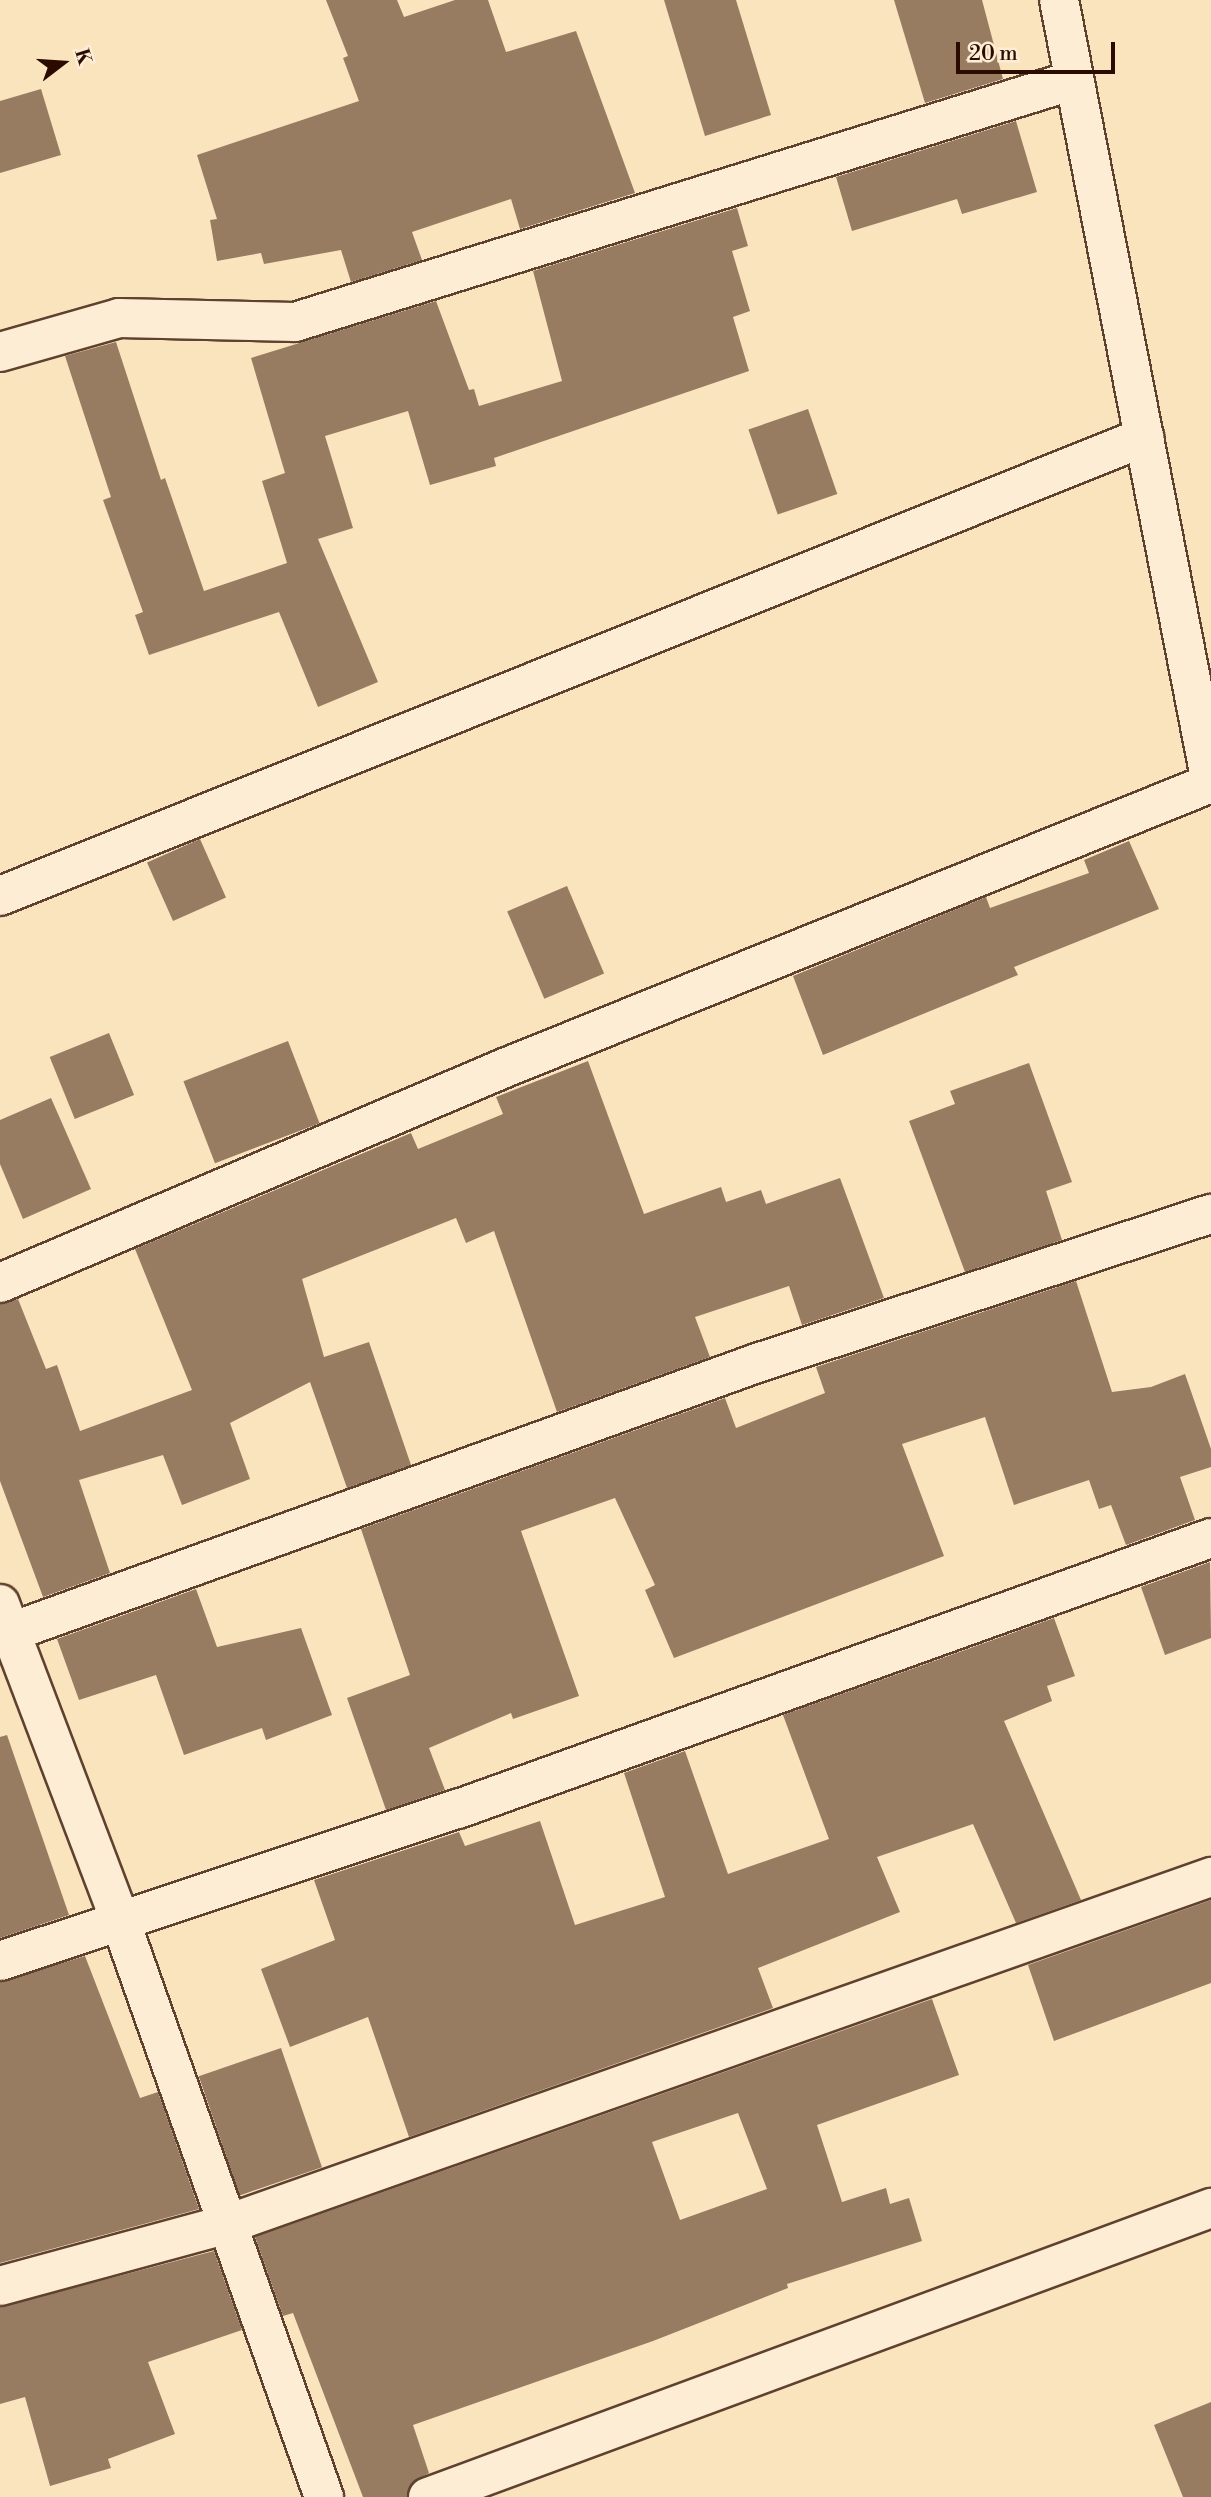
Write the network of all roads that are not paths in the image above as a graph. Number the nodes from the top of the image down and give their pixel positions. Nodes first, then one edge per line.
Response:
1 (1059, 0) edge
2 (1074, 80) junction
3 (0, 352) edge
4 (1144, 437) junction
5 (1211, 783) edge
6 (0, 897) edge
7 (1211, 1214) edge
8 (0, 1283) edge
9 (1211, 1538) edge
10 (4, 1624) edge
11 (1211, 1877) edge
12 (120, 1920) junction
13 (0, 1961) edge
14 (1211, 2208) edge
15 (225, 2225) junction
16 (0, 2286) edge
17 (324, 2497) edge
18 (428, 2497) edge

1 - 2 street
2 - 3 street
2 - 4 street
4 - 5 street
4 - 6 street
5 - 8 street
7 - 10 street
9 - 12 street
10 - 12 street
11 - 15 street
12 - 13 street
12 - 15 street
14 - 18 street
15 - 16 street
15 - 17 street

